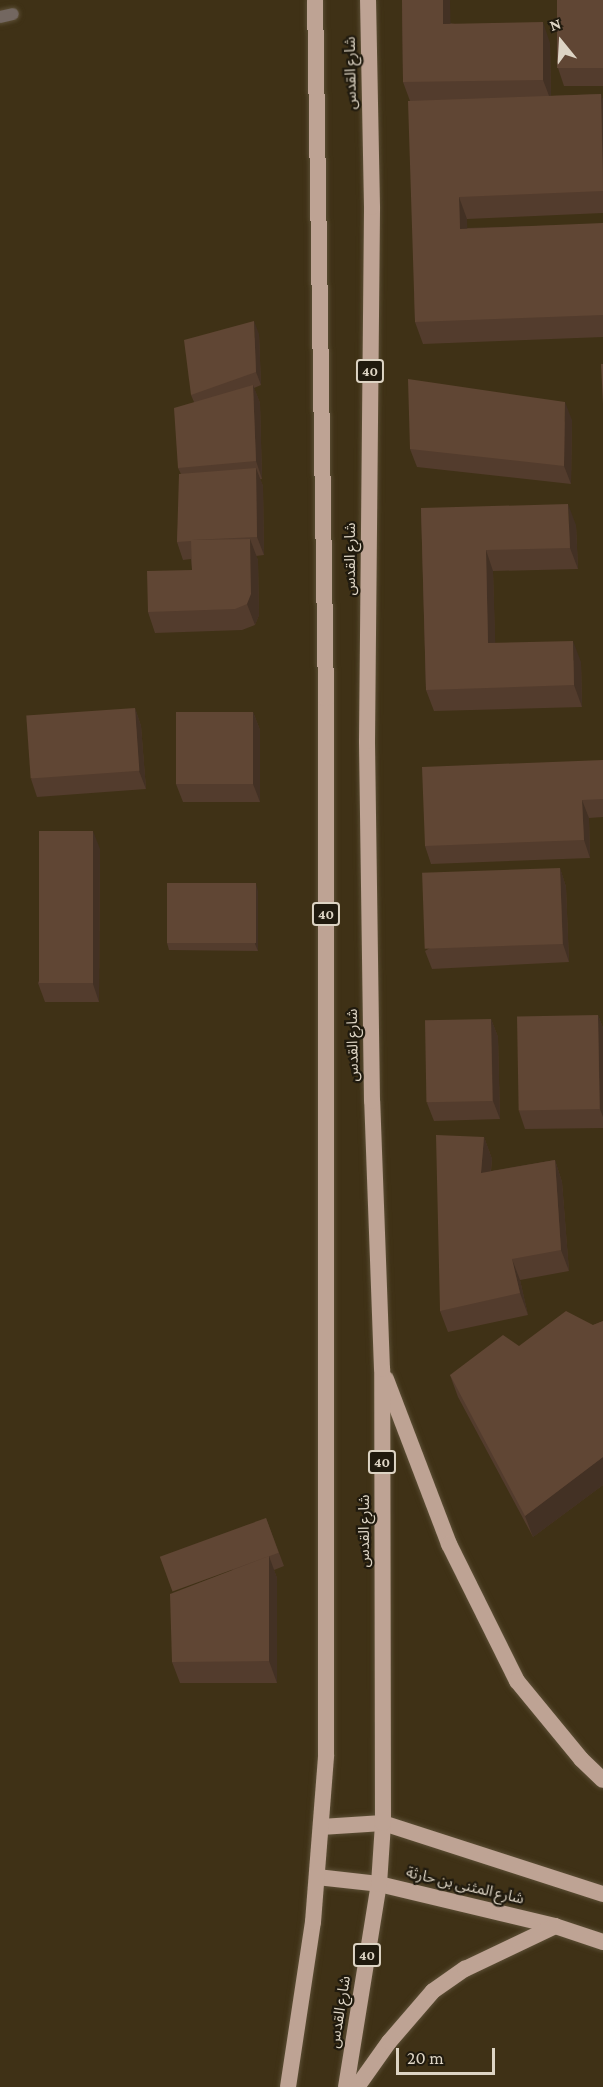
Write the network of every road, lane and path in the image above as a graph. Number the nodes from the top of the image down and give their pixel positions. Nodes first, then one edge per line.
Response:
1 (315, 0) edge
2 (368, 0) edge
3 (14, 14) dead end
4 (0, 17) edge
5 (382, 1369) junction
6 (603, 1780) edge
7 (383, 1823) junction
8 (321, 1827) junction
9 (316, 1877) junction
10 (379, 1884) junction
11 (603, 1894) edge
12 (555, 1926) junction
13 (603, 1942) edge
14 (288, 2087) edge
15 (346, 2087) edge
16 (357, 2087) edge

1 - 8 highway, شارع القدس / 40
2 - 5 highway, شارع القدس / 40
3 - 4 street
5 - 6 highway
5 - 7 highway, شارع القدس / 40
7 - 8 highway, شارع المثنى بن حارثة
7 - 10 highway, شارع القدس / 40
7 - 11 highway, شارع المثنى بن حارثة
8 - 9 highway, شارع القدس / 40
9 - 10 highway, شارع المثنى بن حارثة
9 - 14 highway, شارع القدس / 40
10 - 12 highway, شارع المثنى بن حارثة
10 - 15 highway, شارع القدس / 40
12 - 13 highway, شارع المثنى بن حارثة
12 - 16 highway

